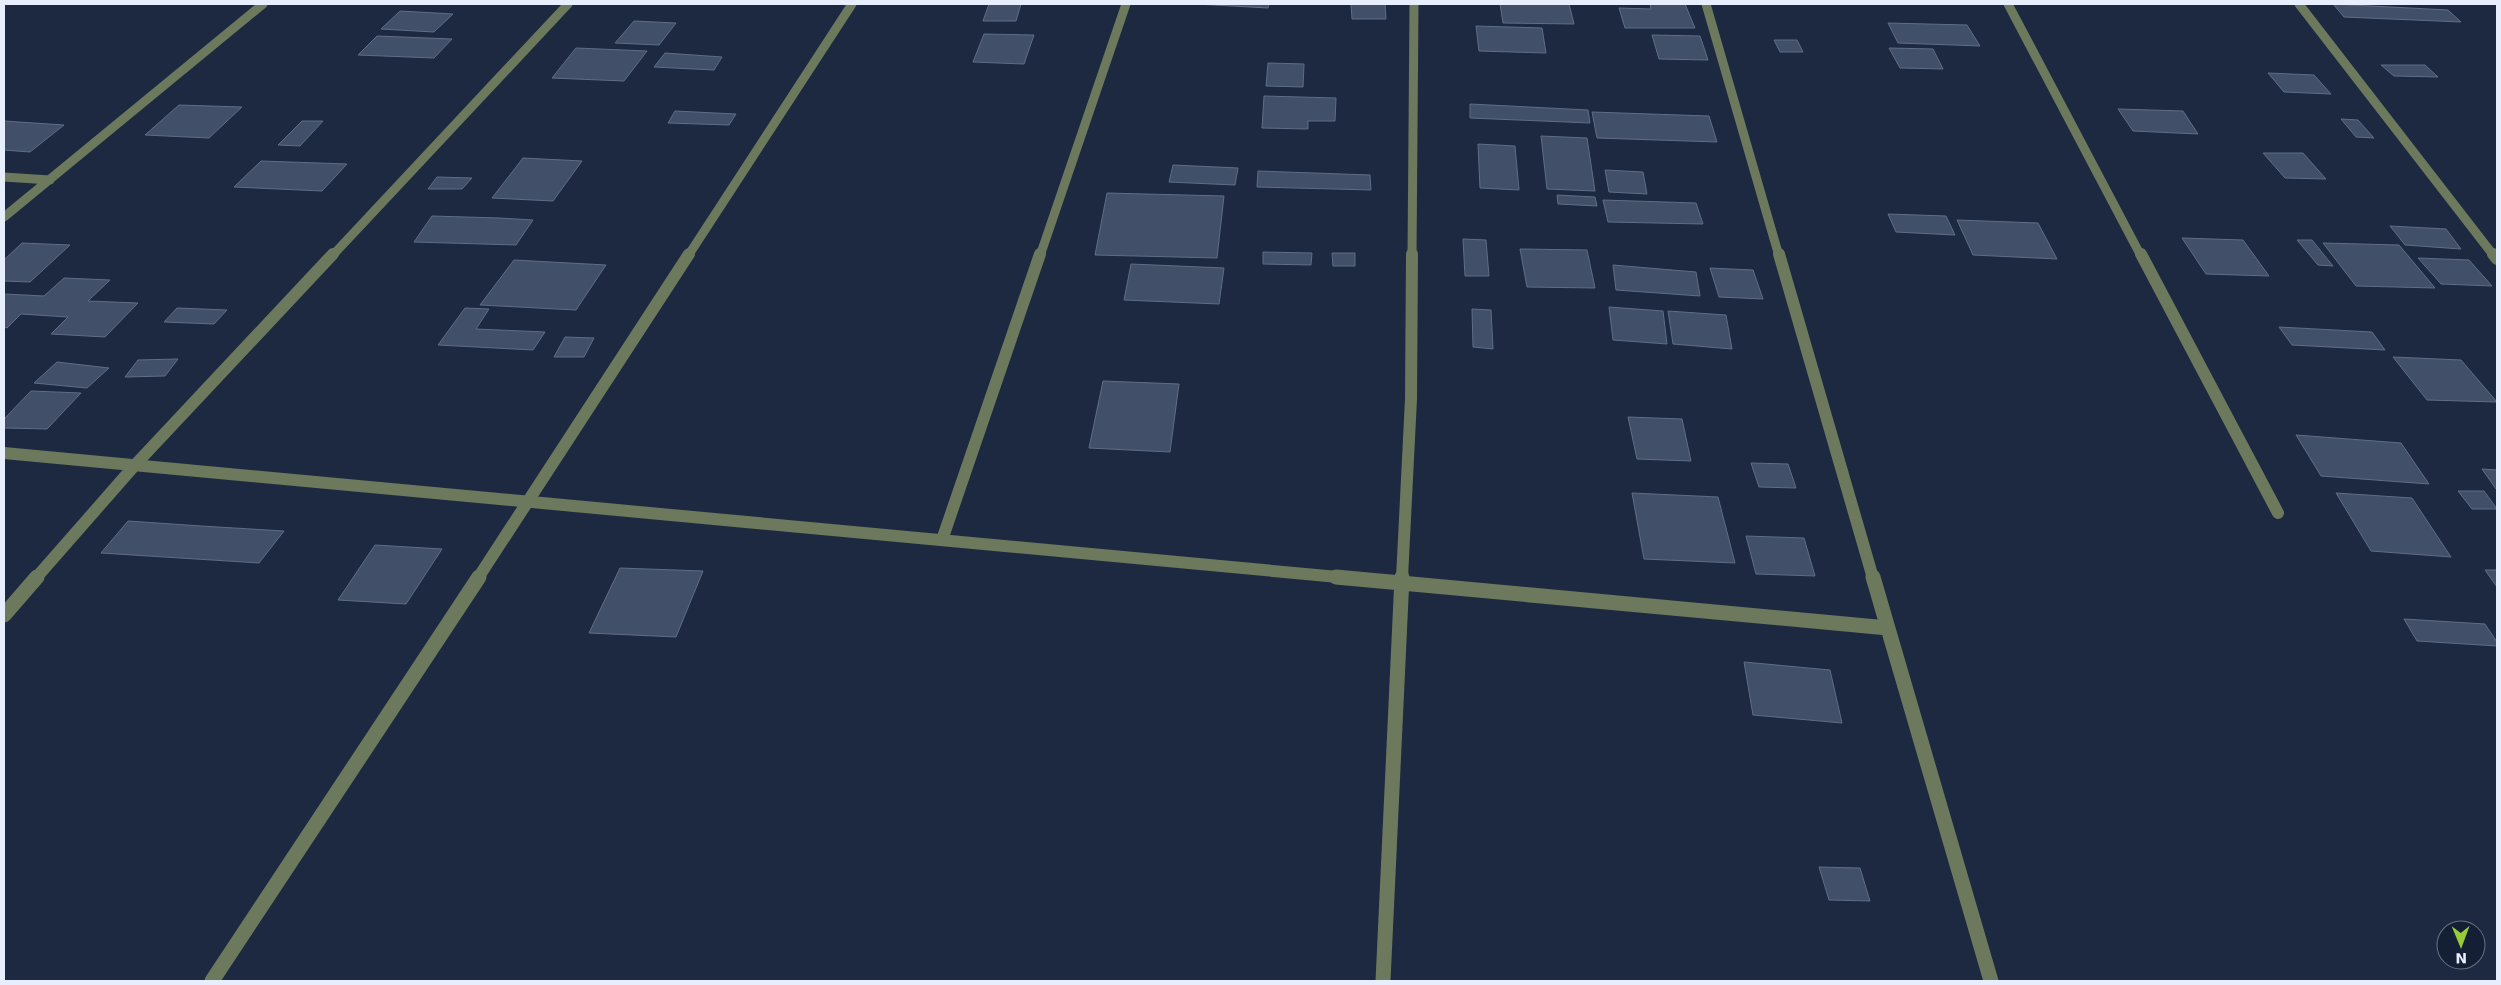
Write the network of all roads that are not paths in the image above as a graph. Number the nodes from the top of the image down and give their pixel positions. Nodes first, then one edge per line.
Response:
1 (263, 4) edge
2 (568, 4) edge
3 (852, 4) edge
4 (1126, 4) edge
5 (1414, 4) edge
6 (1706, 4) edge
7 (2008, 4) edge
8 (2299, 4) edge
9 (4, 177) edge
10 (50, 180) junction
11 (4, 217) edge
12 (2497, 259) edge
13 (4, 453) edge
14 (135, 465) junction
15 (528, 502) junction
16 (2278, 513) dead end
17 (942, 540) junction
18 (1402, 583) junction
19 (4, 615) edge
20 (1888, 628) junction
21 (212, 981) edge
22 (1383, 981) edge
23 (1991, 981) edge

1 - 10 street
2 - 14 street
3 - 15 street
4 - 17 street
5 - 18 street
6 - 20 street
7 - 16 street
8 - 12 street
9 - 10 street
10 - 11 street
13 - 14 street
14 - 15 street
14 - 19 street
15 - 17 street
15 - 21 street
17 - 18 street
18 - 20 street
18 - 22 street
20 - 23 street

